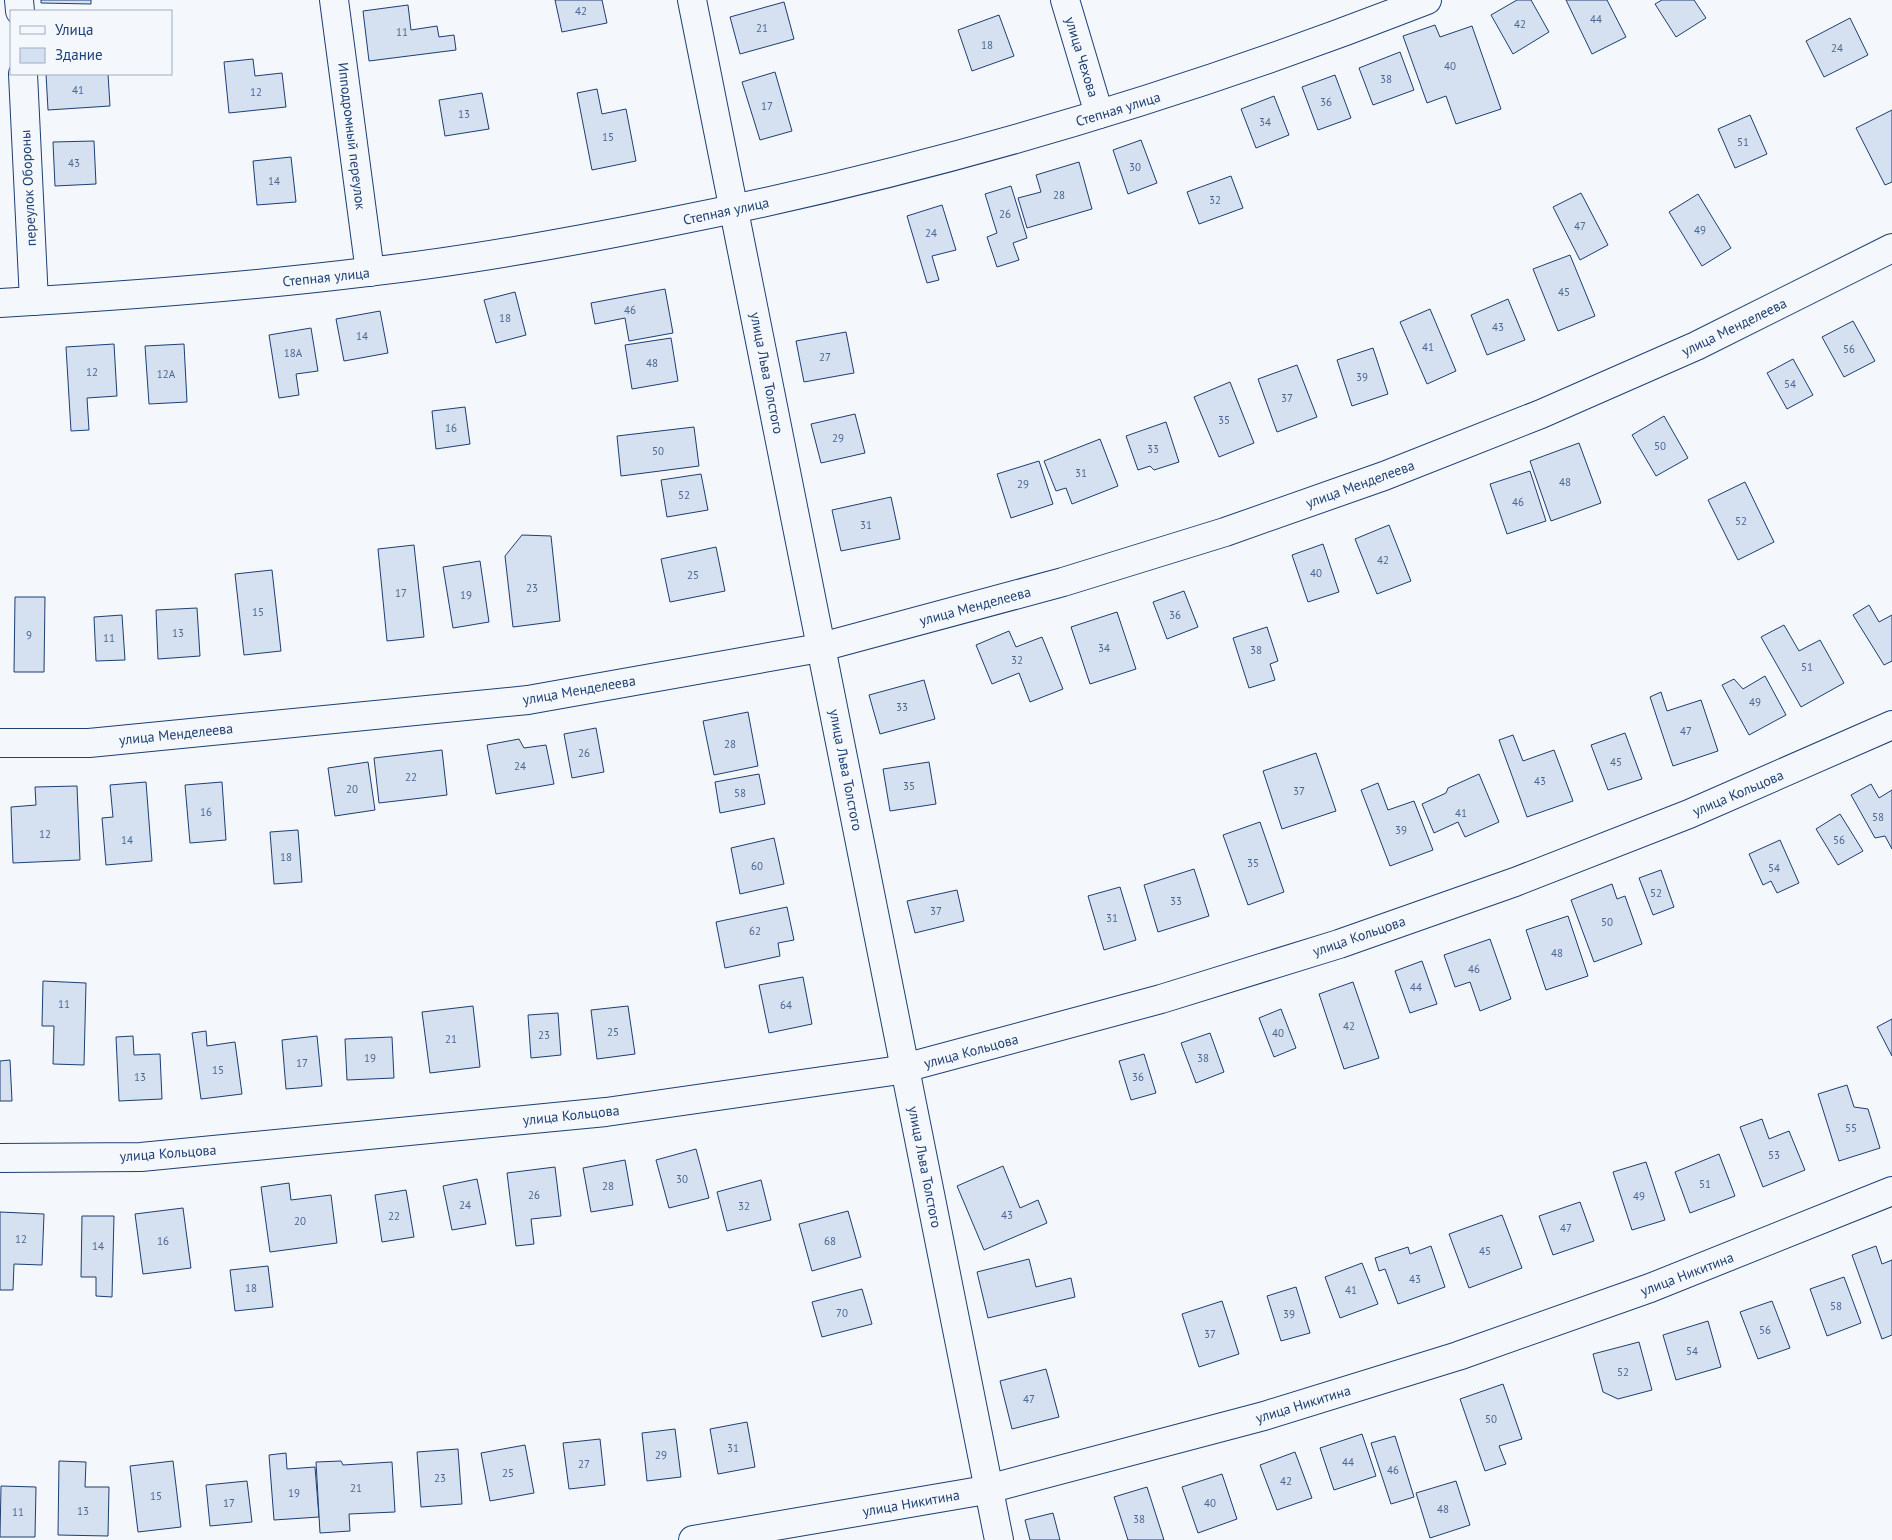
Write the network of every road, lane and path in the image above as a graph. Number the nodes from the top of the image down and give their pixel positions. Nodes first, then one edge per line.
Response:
1 (334, 0) edge
2 (692, 0) edge
3 (1065, 0) edge
4 (1426, 0) edge
5 (23, 75) edge
6 (1099, 114) junction
7 (734, 209) junction
8 (1892, 248) edge
9 (370, 272) junction
10 (34, 301) junction
11 (0, 303) edge
12 (821, 647) junction
13 (1892, 725) edge
14 (0, 743) edge
15 (905, 1068) junction
16 (0, 1158) edge
17 (1892, 1191) edge
18 (989, 1489) junction
19 (693, 1540) edge
20 (999, 1540) edge

1 - 9 street, Ипподромный переулок
2 - 7 street, улица Льва Толстого
3 - 6 street, улица Чехова
4 - 6 street, Степная улица
5 - 10 street, переулок Обороны
6 - 7 street, Степная улица
7 - 9 street, Степная улица
7 - 12 street, улица Льва Толстого
8 - 12 street, улица Менделеева
9 - 10 street, Степная улица
10 - 11 street, Степная улица
12 - 14 street, улица Менделеева
12 - 15 street, улица Льва Толстого
13 - 15 street, улица Кольцова
15 - 16 street, улица Кольцова
15 - 18 street, улица Льва Толстого
17 - 18 street, улица Никитина
18 - 19 street, улица Никитина
18 - 20 street, улица Льва Толстого

